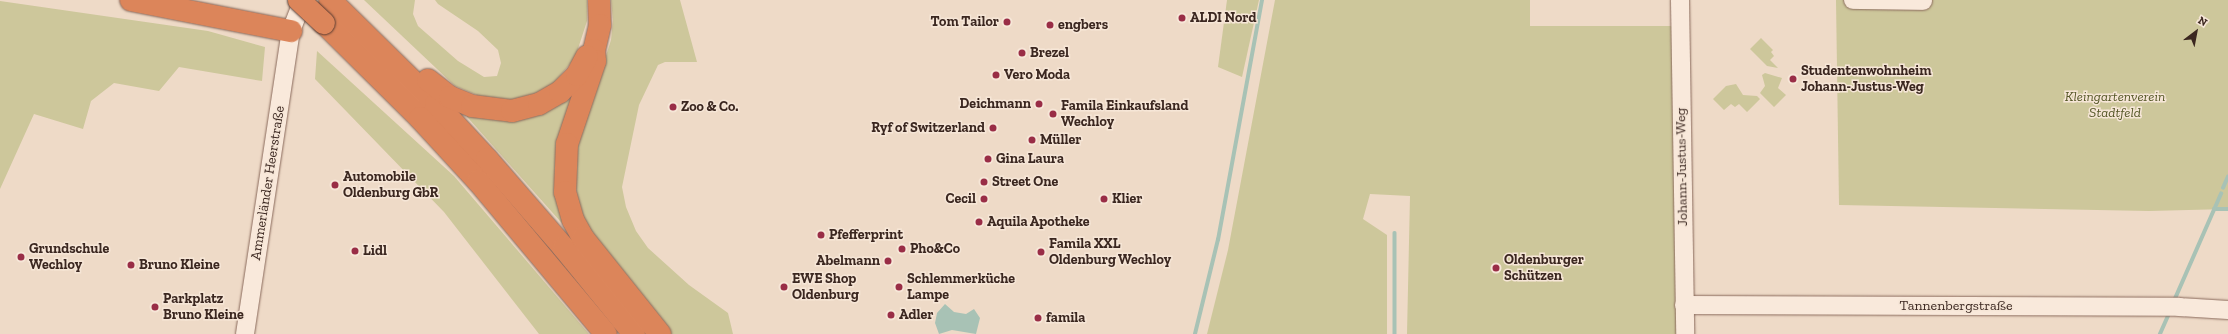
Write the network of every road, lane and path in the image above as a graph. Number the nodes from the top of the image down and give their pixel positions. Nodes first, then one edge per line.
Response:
1 (131, 0) edge
2 (288, 0) edge
3 (299, 0) edge
4 (303, 0) edge
5 (330, 0) edge
6 (599, 0) edge
7 (1680, 0) edge
8 (1853, 0) edge
9 (1923, 1) dead end
10 (291, 31) junction
11 (594, 50) junction
12 (393, 60) junction
13 (1684, 305) junction
14 (2228, 310) edge
15 (245, 334) edge
16 (606, 334) edge
17 (634, 334) edge
18 (660, 334) edge
19 (1685, 334) edge

1 - 10 highway
2 - 10 street, Ammerländer Heerstraße
3 - 16 highway, bridge
4 - 10 street, Ammerländer Heerstraße
5 - 12 highway
6 - 11 highway
7 - 13 street, Johann-Justus-Weg
8 - 9 street
10 - 15 street, Ammerländer Heerstraße
11 - 12 highway
11 - 18 highway
12 - 17 highway
13 - 14 street, Tannenbergstraße
13 - 19 street, Johann-Justus-Weg

